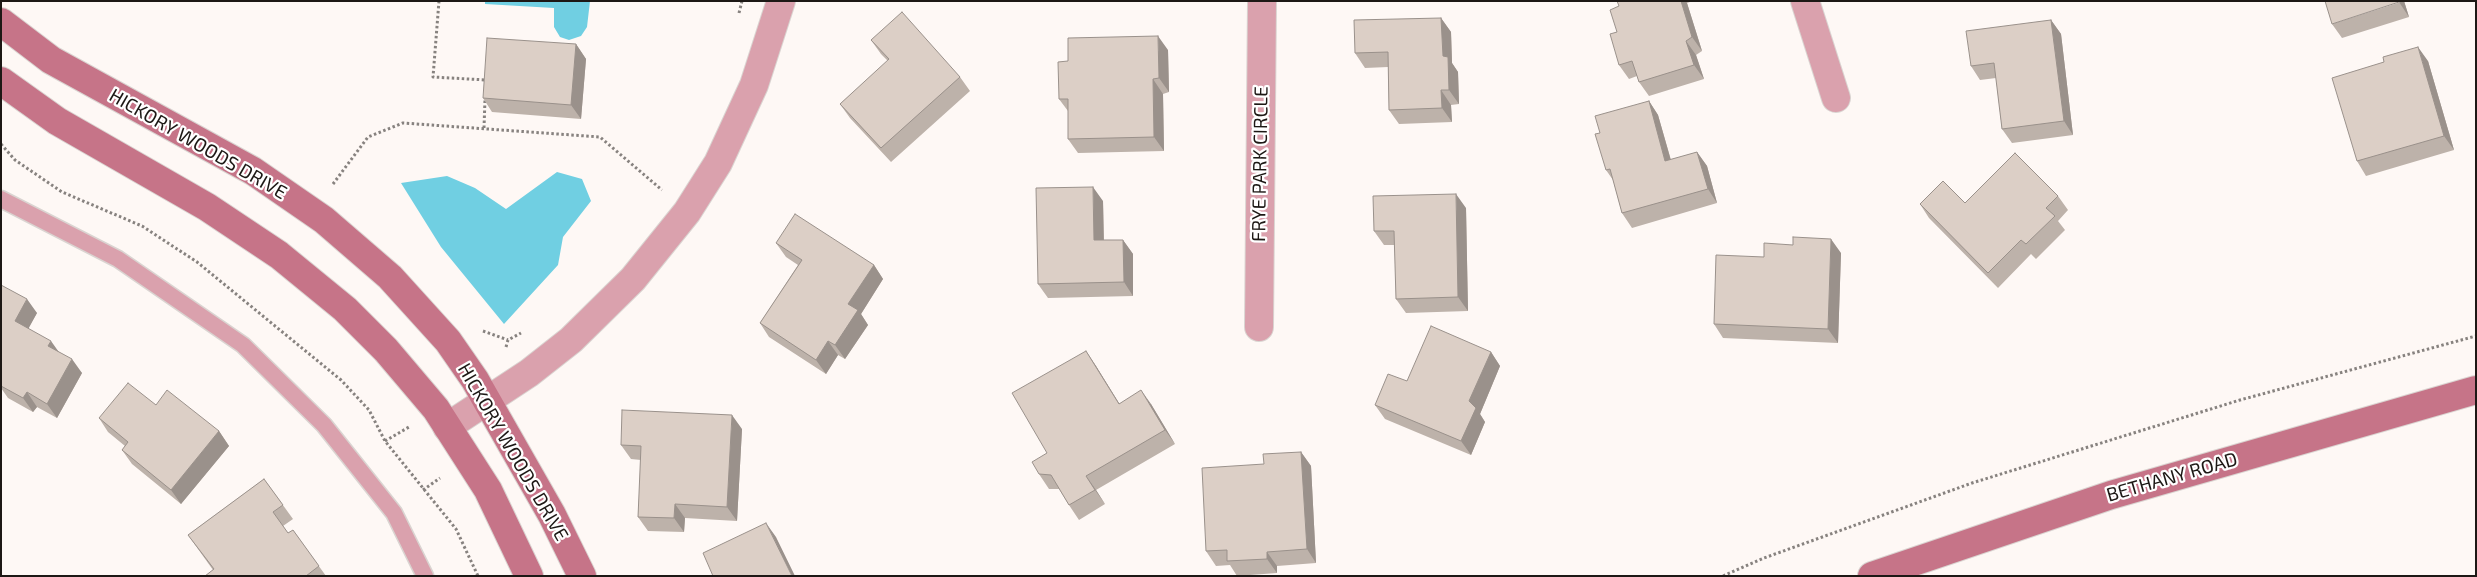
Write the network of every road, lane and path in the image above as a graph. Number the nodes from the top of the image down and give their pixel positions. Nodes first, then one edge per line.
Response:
1 (439, 1) edge
2 (742, 1) edge
3 (781, 1) edge
4 (1262, 1) edge
5 (1805, 1) edge
6 (737, 20) dead end
7 (1, 22) edge
8 (1, 81) edge
9 (1836, 98) dead end
10 (484, 128) junction
11 (333, 184) dead end
12 (1, 199) edge
13 (687, 212) junction
14 (1259, 327) dead end
15 (524, 331) dead end
16 (2476, 336) edge
17 (508, 340) dead end
18 (2476, 390) edge
19 (489, 400) junction
20 (447, 427) junction
21 (425, 576) edge
22 (529, 576) edge
23 (582, 576) edge
24 (1723, 576) edge
25 (1872, 576) edge

1 - 10 path
2 - 6 path
3 - 13 street
4 - 14 street, FRYE PARK CIRCLE
5 - 9 street
7 - 19 street, HICKORY WOODS DRIVE
8 - 20 street
10 - 11 path
10 - 13 path
12 - 21 lane
13 - 19 street
15 - 17 path
16 - 24 path
18 - 25 street, BETHANY ROAD
19 - 20 street
19 - 23 street, HICKORY WOODS DRIVE
20 - 22 street

